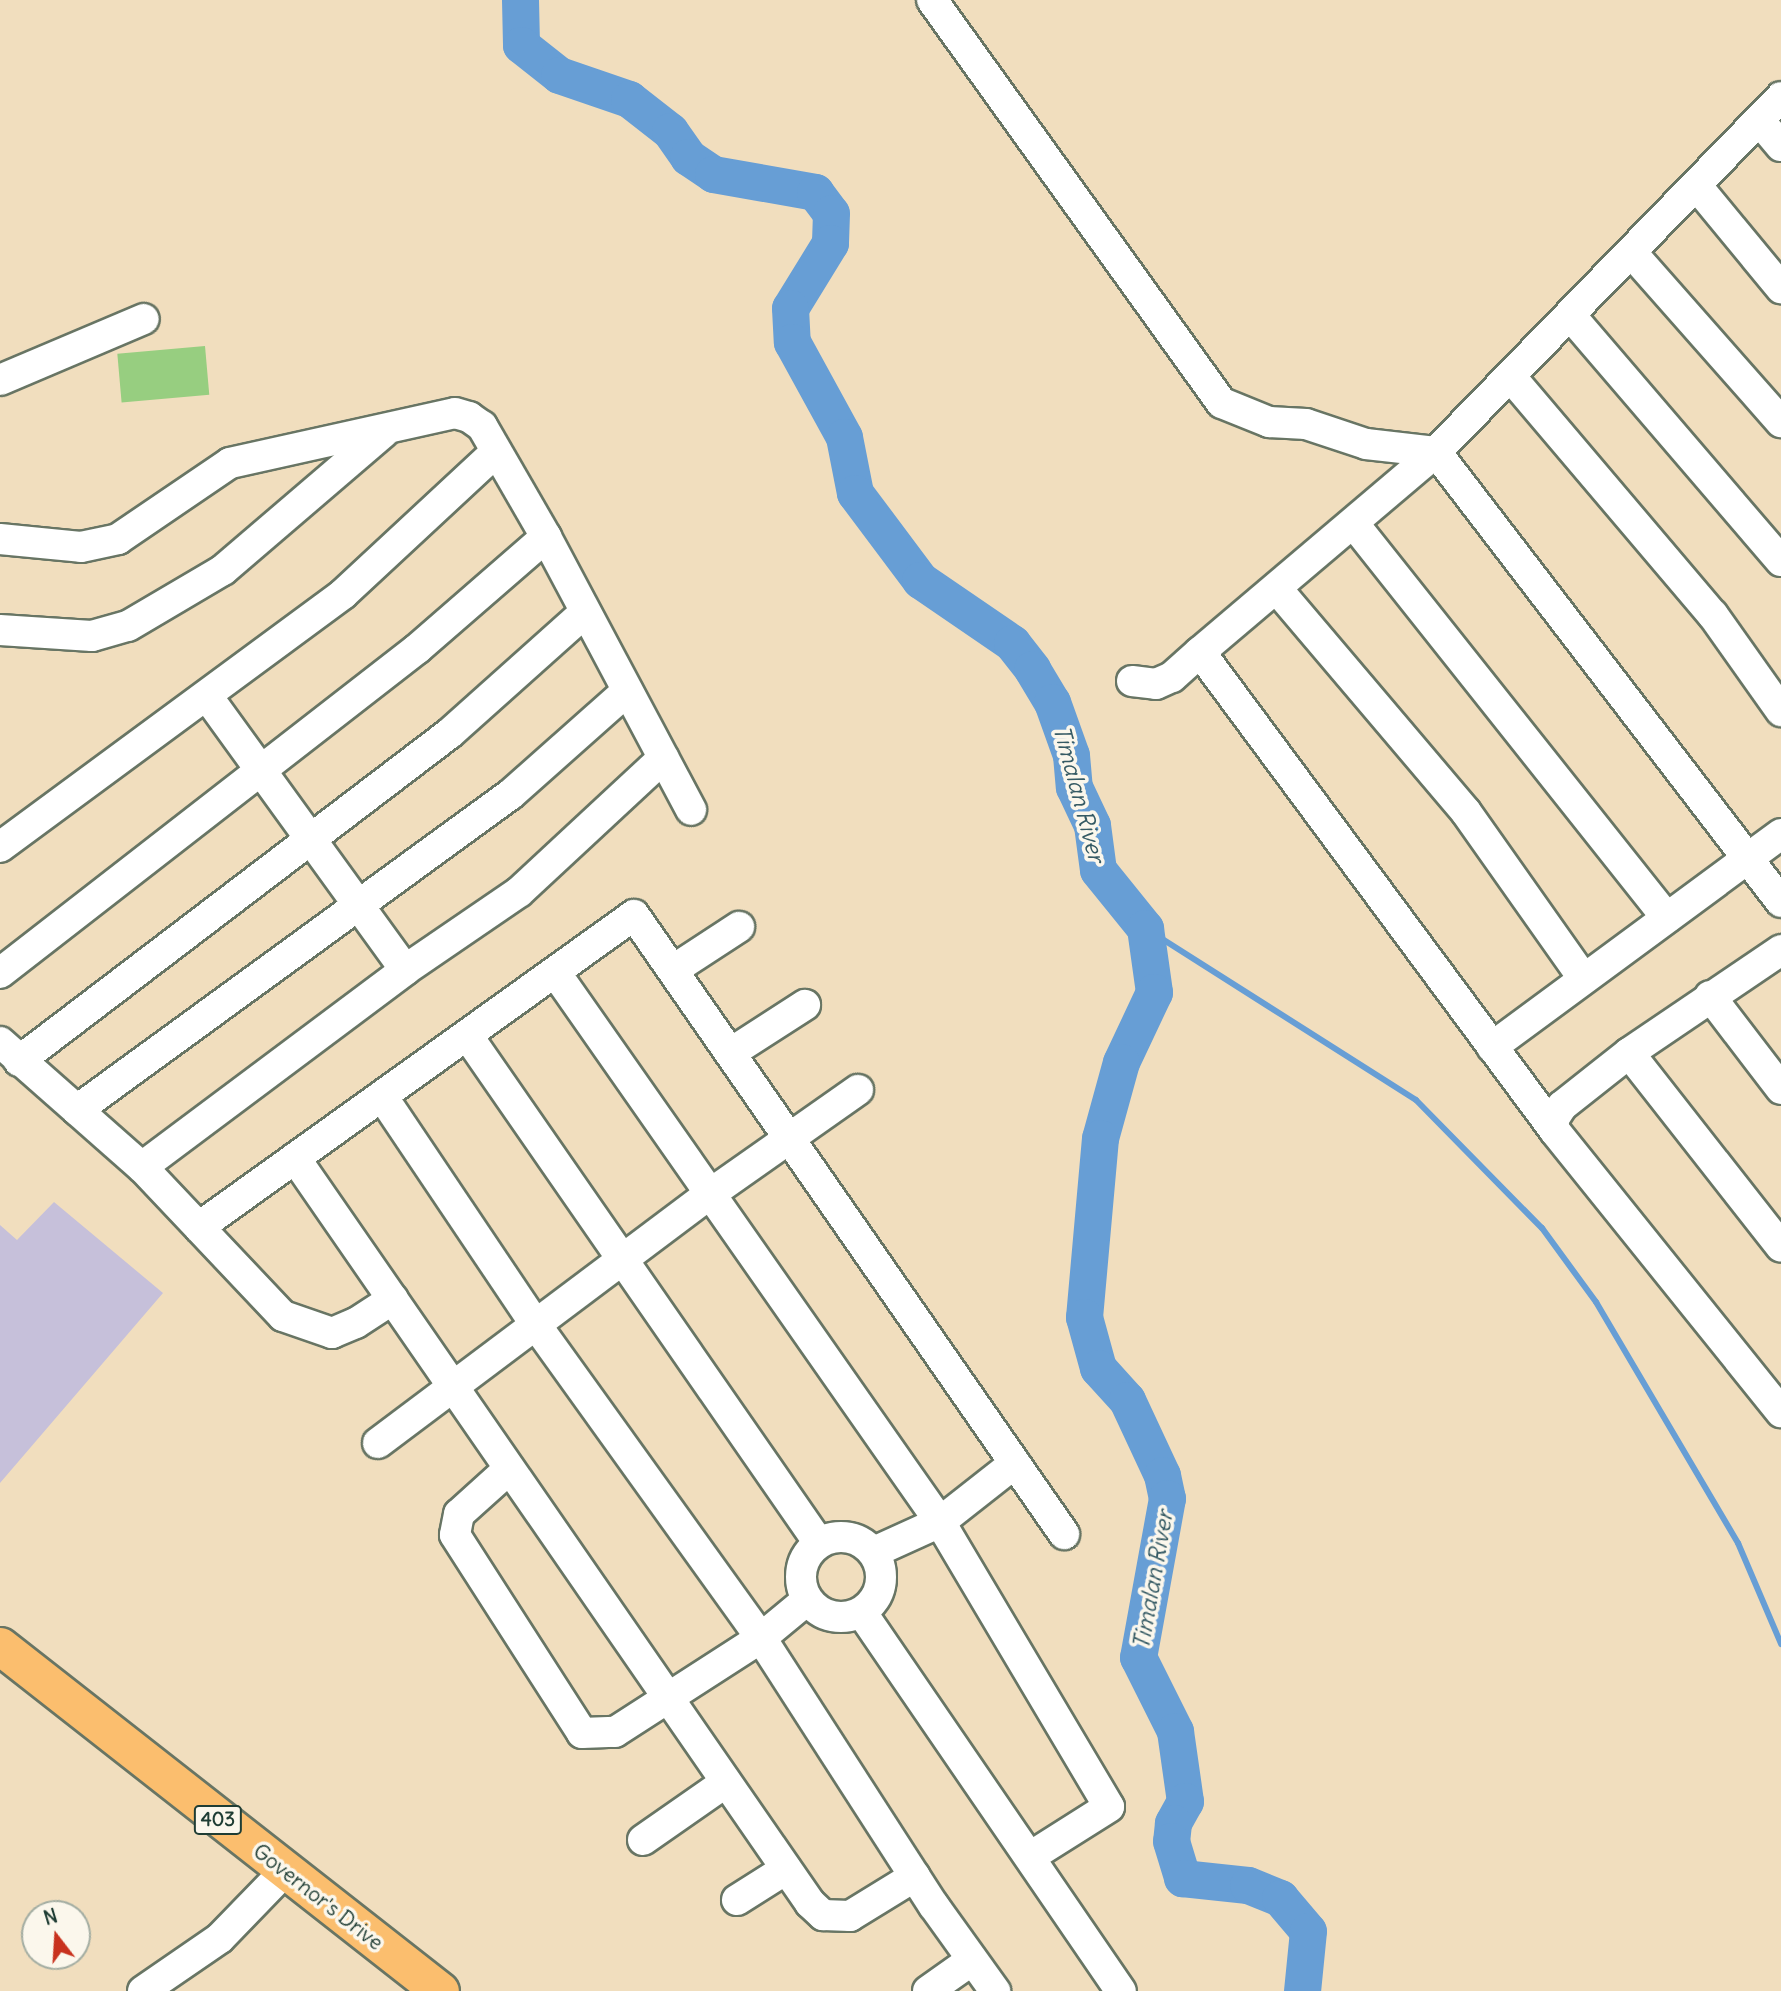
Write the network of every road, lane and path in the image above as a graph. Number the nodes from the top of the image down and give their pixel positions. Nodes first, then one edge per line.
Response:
1 (932, 0) edge
2 (1781, 97) edge
3 (1759, 120) junction
4 (1781, 146) edge
5 (1696, 185) junction
6 (1631, 252) junction
7 (1781, 288) edge
8 (1570, 315) junction
9 (144, 319) dead end
10 (1510, 376) junction
11 (0, 380) edge
12 (1781, 422) edge
13 (387, 429) junction
14 (496, 452) junction
15 (1436, 452) junction
16 (1354, 524) junction
17 (546, 537) junction
18 (0, 539) edge
19 (1781, 561) edge
20 (1277, 589) junction
21 (584, 613) junction
22 (0, 630) edge
23 (1200, 652) junction
24 (1132, 681) dead end
25 (627, 691) junction
26 (207, 696) junction
27 (1781, 711) edge
28 (663, 758) junction
29 (259, 768) junction
30 (691, 810) dead end
31 (1781, 834) edge
32 (311, 841) junction
33 (0, 847) edge
34 (1750, 857) junction
35 (1781, 902) edge
36 (357, 904) junction
37 (1667, 918) junction
38 (739, 927) dead end
39 (1781, 950) edge
40 (405, 970) junction
41 (674, 970) junction
42 (555, 972) junction
43 (0, 973) edge
44 (1584, 979) junction
45 (1710, 996) junction
46 (806, 1005) dead end
47 (467, 1035) junction
48 (1492, 1047) junction
49 (10, 1051) edge
50 (732, 1052) junction
51 (1629, 1053) junction
52 (1781, 1089) edge
53 (858, 1090) dead end
54 (382, 1096) junction
55 (77, 1110) junction
56 (1555, 1131) junction
57 (792, 1137) junction
58 (295, 1158) junction
59 (142, 1167) junction
60 (710, 1194) junction
61 (199, 1227) junction
62 (1781, 1247) edge
63 (622, 1260) junction
64 (393, 1300) junction
65 (536, 1325) junction
66 (453, 1387) junction
67 (1781, 1412) edge
68 (379, 1443) dead end
69 (1015, 1463) junction
70 (509, 1469) junction
71 (940, 1522) junction
72 (1065, 1534) dead end
73 (820, 1543) junction
74 (874, 1552) junction
75 (807, 1600) junction
76 (862, 1613) junction
77 (761, 1638) junction
78 (0, 1646) edge
79 (667, 1696) junction
80 (726, 1782) junction
81 (643, 1840) dead end
82 (1030, 1857) junction
83 (786, 1869) junction
84 (284, 1872) junction
85 (915, 1876) junction
86 (737, 1900) dead end
87 (972, 1960) junction
88 (1112, 1988) edge
89 (143, 1991) edge
90 (440, 1991) edge
91 (928, 1991) edge
92 (995, 1991) edge

1 - 15 street
2 - 3 street
3 - 4 street
3 - 5 street
5 - 6 street
5 - 7 street
6 - 8 street
6 - 12 street
8 - 10 street
8 - 19 street
9 - 11 street
10 - 15 street
10 - 27 street
13 - 14 street
13 - 18 street
13 - 22 street
14 - 17 street
14 - 26 street
15 - 16 street
15 - 34 street
16 - 20 street
16 - 37 street
17 - 21 street
17 - 29 street
20 - 23 street
20 - 44 street
21 - 25 street
21 - 32 street
23 - 24 street
23 - 48 street
25 - 28 street
25 - 36 street
26 - 29 street
26 - 33 street
28 - 30 street
28 - 40 street
29 - 32 street
29 - 43 street
31 - 34 street
32 - 36 street
32 - 49 street
34 - 35 street
34 - 37 street
36 - 40 street
36 - 55 street
37 - 44 street
38 - 41 street
39 - 45 street
40 - 59 street
41 - 42 street
41 - 50 street
42 - 47 street
42 - 60 street
44 - 48 street
45 - 51 street
45 - 52 street
46 - 50 street
47 - 54 street
47 - 63 street
48 - 56 street
49 - 55 street
50 - 57 street
51 - 56 street
51 - 62 street
53 - 57 street
54 - 58 street
54 - 65 street
55 - 59 street
56 - 67 street
57 - 60 street
57 - 69 street
58 - 61 street
58 - 64 street
59 - 61 street
60 - 63 street
60 - 71 street
61 - 64 street
63 - 65 street
63 - 73 street
64 - 66 street
65 - 66 street
65 - 77 street
66 - 68 street
66 - 70 street
69 - 71 street
69 - 72 street
70 - 79 street
70 - 79 street
71 - 74 street
71 - 82 street
73 - 74 street
73 - 75 street
74 - 76 street
75 - 76 street
75 - 77 street
76 - 82 street
77 - 79 street
77 - 85 street
78 - 84 main road, Governor's Drive / 403
79 - 80 street
80 - 81 street
80 - 83 street
82 - 88 street
83 - 85 street
83 - 86 street
84 - 89 street
84 - 90 main road, Governor's Drive / 403
85 - 87 street
87 - 91 street
87 - 92 street

